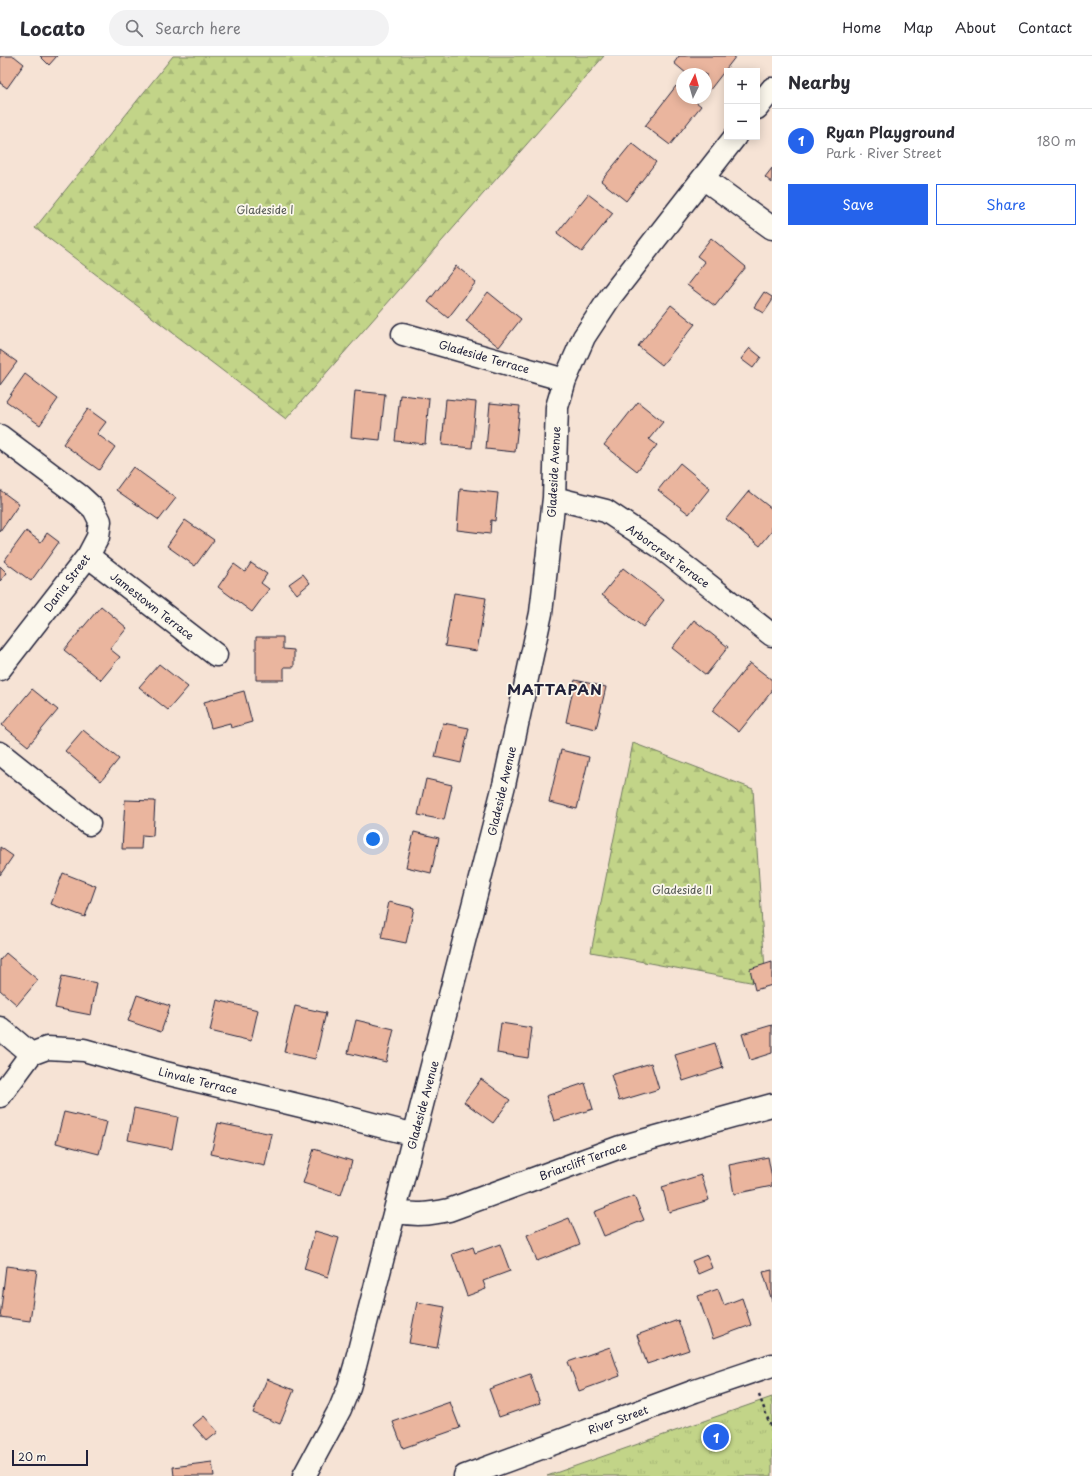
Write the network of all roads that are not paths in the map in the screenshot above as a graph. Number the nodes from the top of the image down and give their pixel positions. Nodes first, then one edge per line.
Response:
1 (772, 89) edge
2 (760, 104) edge
3 (733, 140) edge
4 (703, 178) junction
5 (772, 228) edge
6 (403, 334) dead end
7 (565, 380) junction
8 (0, 436) edge
9 (554, 498) junction
10 (88, 556) junction
11 (772, 636) edge
12 (216, 656) dead end
13 (0, 669) edge
14 (0, 753) edge
15 (89, 824) dead end
16 (0, 1028) edge
17 (31, 1054) junction
18 (0, 1096) edge
19 (772, 1105) edge
20 (416, 1135) junction
21 (395, 1211) junction
22 (772, 1365) edge
23 (304, 1476) edge
24 (465, 1476) edge

1 - 2 street
3 - 4 street, Gladeside Avenue
4 - 5 street
4 - 7 street, Gladeside Avenue
6 - 7 street, Gladeside Terrace
7 - 9 street, Gladeside Avenue
8 - 10 street, Dania Street
9 - 11 street, Arborcrest Terrace
9 - 20 street, Gladeside Avenue
10 - 12 street, Jamestown Terrace
10 - 13 street, Dania Street
14 - 15 street
16 - 17 street
17 - 18 street
17 - 20 street, Linvale Terrace
19 - 21 street, Briarcliff Terrace
20 - 21 street, Gladeside Avenue
21 - 23 street, Gladeside Avenue
22 - 24 street, River Street

